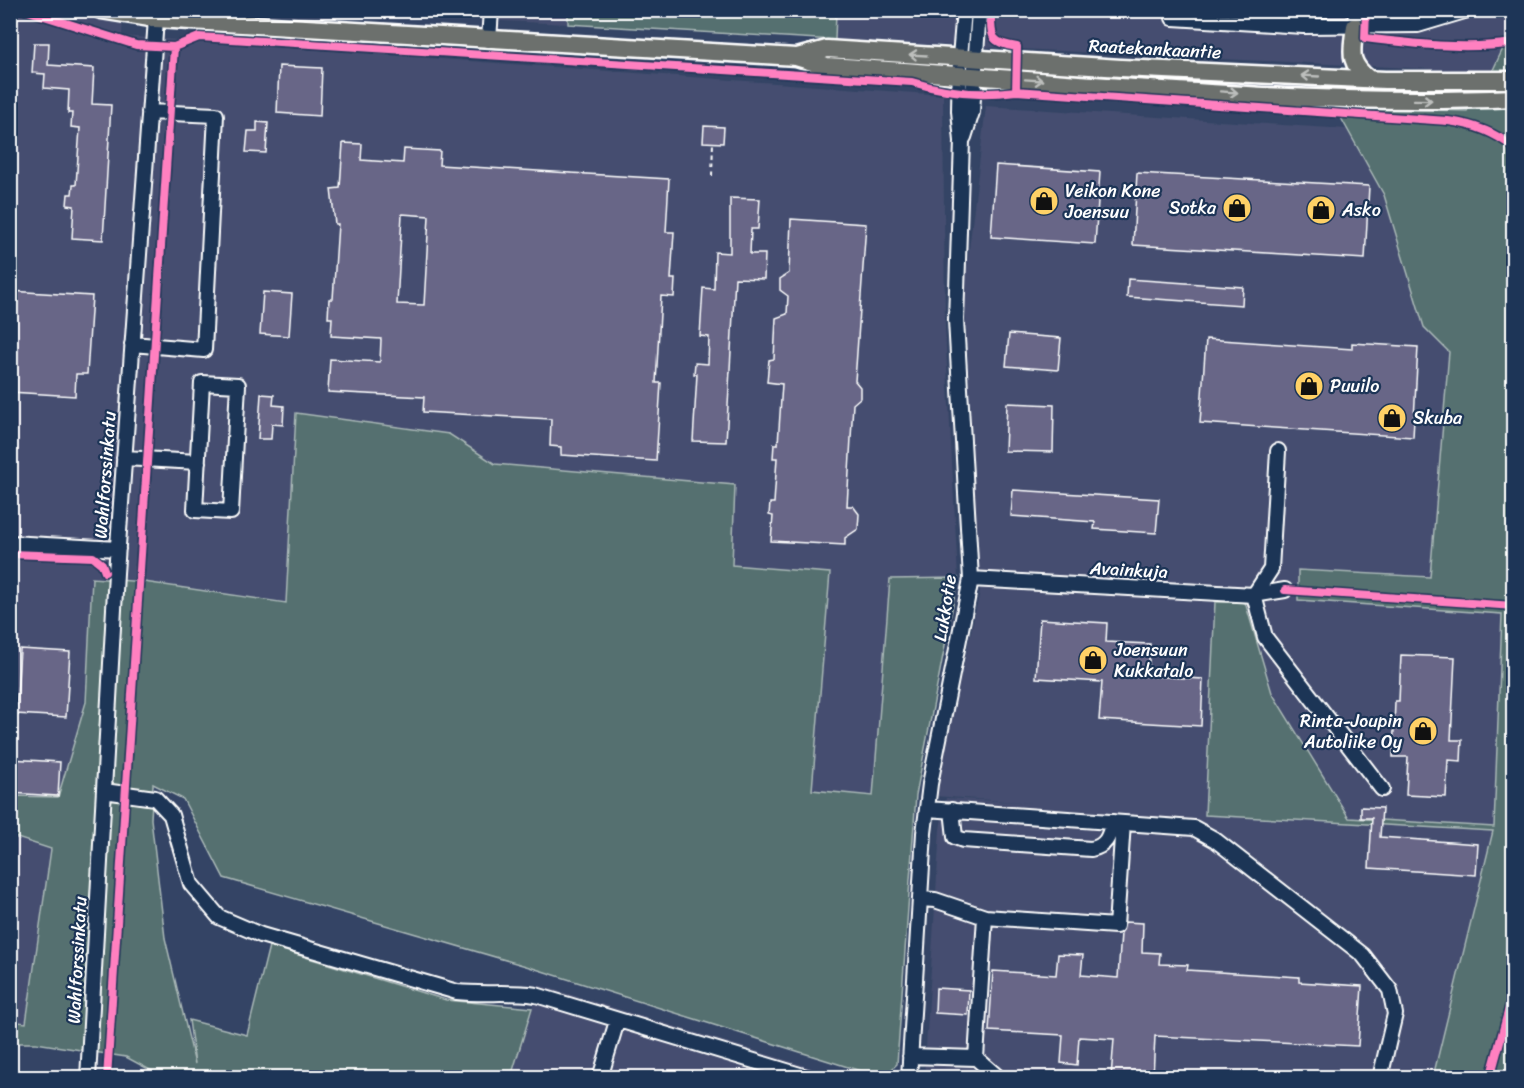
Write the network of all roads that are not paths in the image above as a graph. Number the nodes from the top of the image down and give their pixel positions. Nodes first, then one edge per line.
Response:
1 (101, 10) edge
2 (491, 10) edge
3 (964, 10) edge
4 (979, 10) edge
5 (1179, 10) edge
6 (1468, 10) edge
7 (1355, 18) edge
8 (156, 19) junction
9 (489, 40) junction
10 (968, 66) junction
11 (1369, 79) junction
12 (1514, 80) edge
13 (1514, 98) edge
14 (149, 112) junction
15 (132, 344) junction
16 (1278, 450) dead end
17 (124, 458) junction
18 (198, 462) junction
19 (10, 543) edge
20 (118, 549) junction
21 (970, 579) junction
22 (1285, 590) dead end
23 (1254, 595) junction
24 (1382, 789) dead end
25 (104, 791) junction
26 (927, 808) junction
27 (952, 810) junction
28 (1118, 822) junction
29 (920, 899) junction
30 (985, 917) junction
31 (617, 1021) junction
32 (910, 1056) junction
33 (975, 1058) junction
34 (88, 1077) edge
35 (600, 1077) edge
36 (810, 1077) edge
37 (909, 1077) edge
38 (999, 1077) edge
39 (1380, 1077) edge

1 - 8 main road, Raatekankaantie
2 - 9 street
3 - 10 street
4 - 10 street
5 - 7 street
6 - 7 street
7 - 11 main road
8 - 9 main road, Raatekankaantie
8 - 14 street, Wahlforssinkatu
9 - 10 main road, Raatekankaantie
11 -> 10 main road, Raatekankaantie
10 -> 13 main road, Raatekankaantie
10 - 21 street, Lukkotie
11 - 12 main road, Raatekankaantie
14 - 15 street, Wahlforssinkatu
14 - 15 street
15 - 17 street, Wahlforssinkatu
16 - 23 street
17 - 18 street
17 - 20 street, Wahlforssinkatu
18 - 18 street
19 - 20 street
20 - 25 street, Wahlforssinkatu
21 - 23 street, Avainkuja
21 - 26 street, Lukkotie
22 - 23 street, Avainkuja
23 - 24 street
25 - 31 street
25 - 34 street, Wahlforssinkatu
26 - 27 street
26 - 29 street, Lukkotie
27 - 28 street
27 - 28 street
28 - 30 street
28 - 39 street
29 - 30 street
29 - 32 street, Lukkotie
30 - 33 street
31 - 35 street
31 - 36 street
32 - 33 street
32 - 37 street, Lukkotie
33 - 38 street

